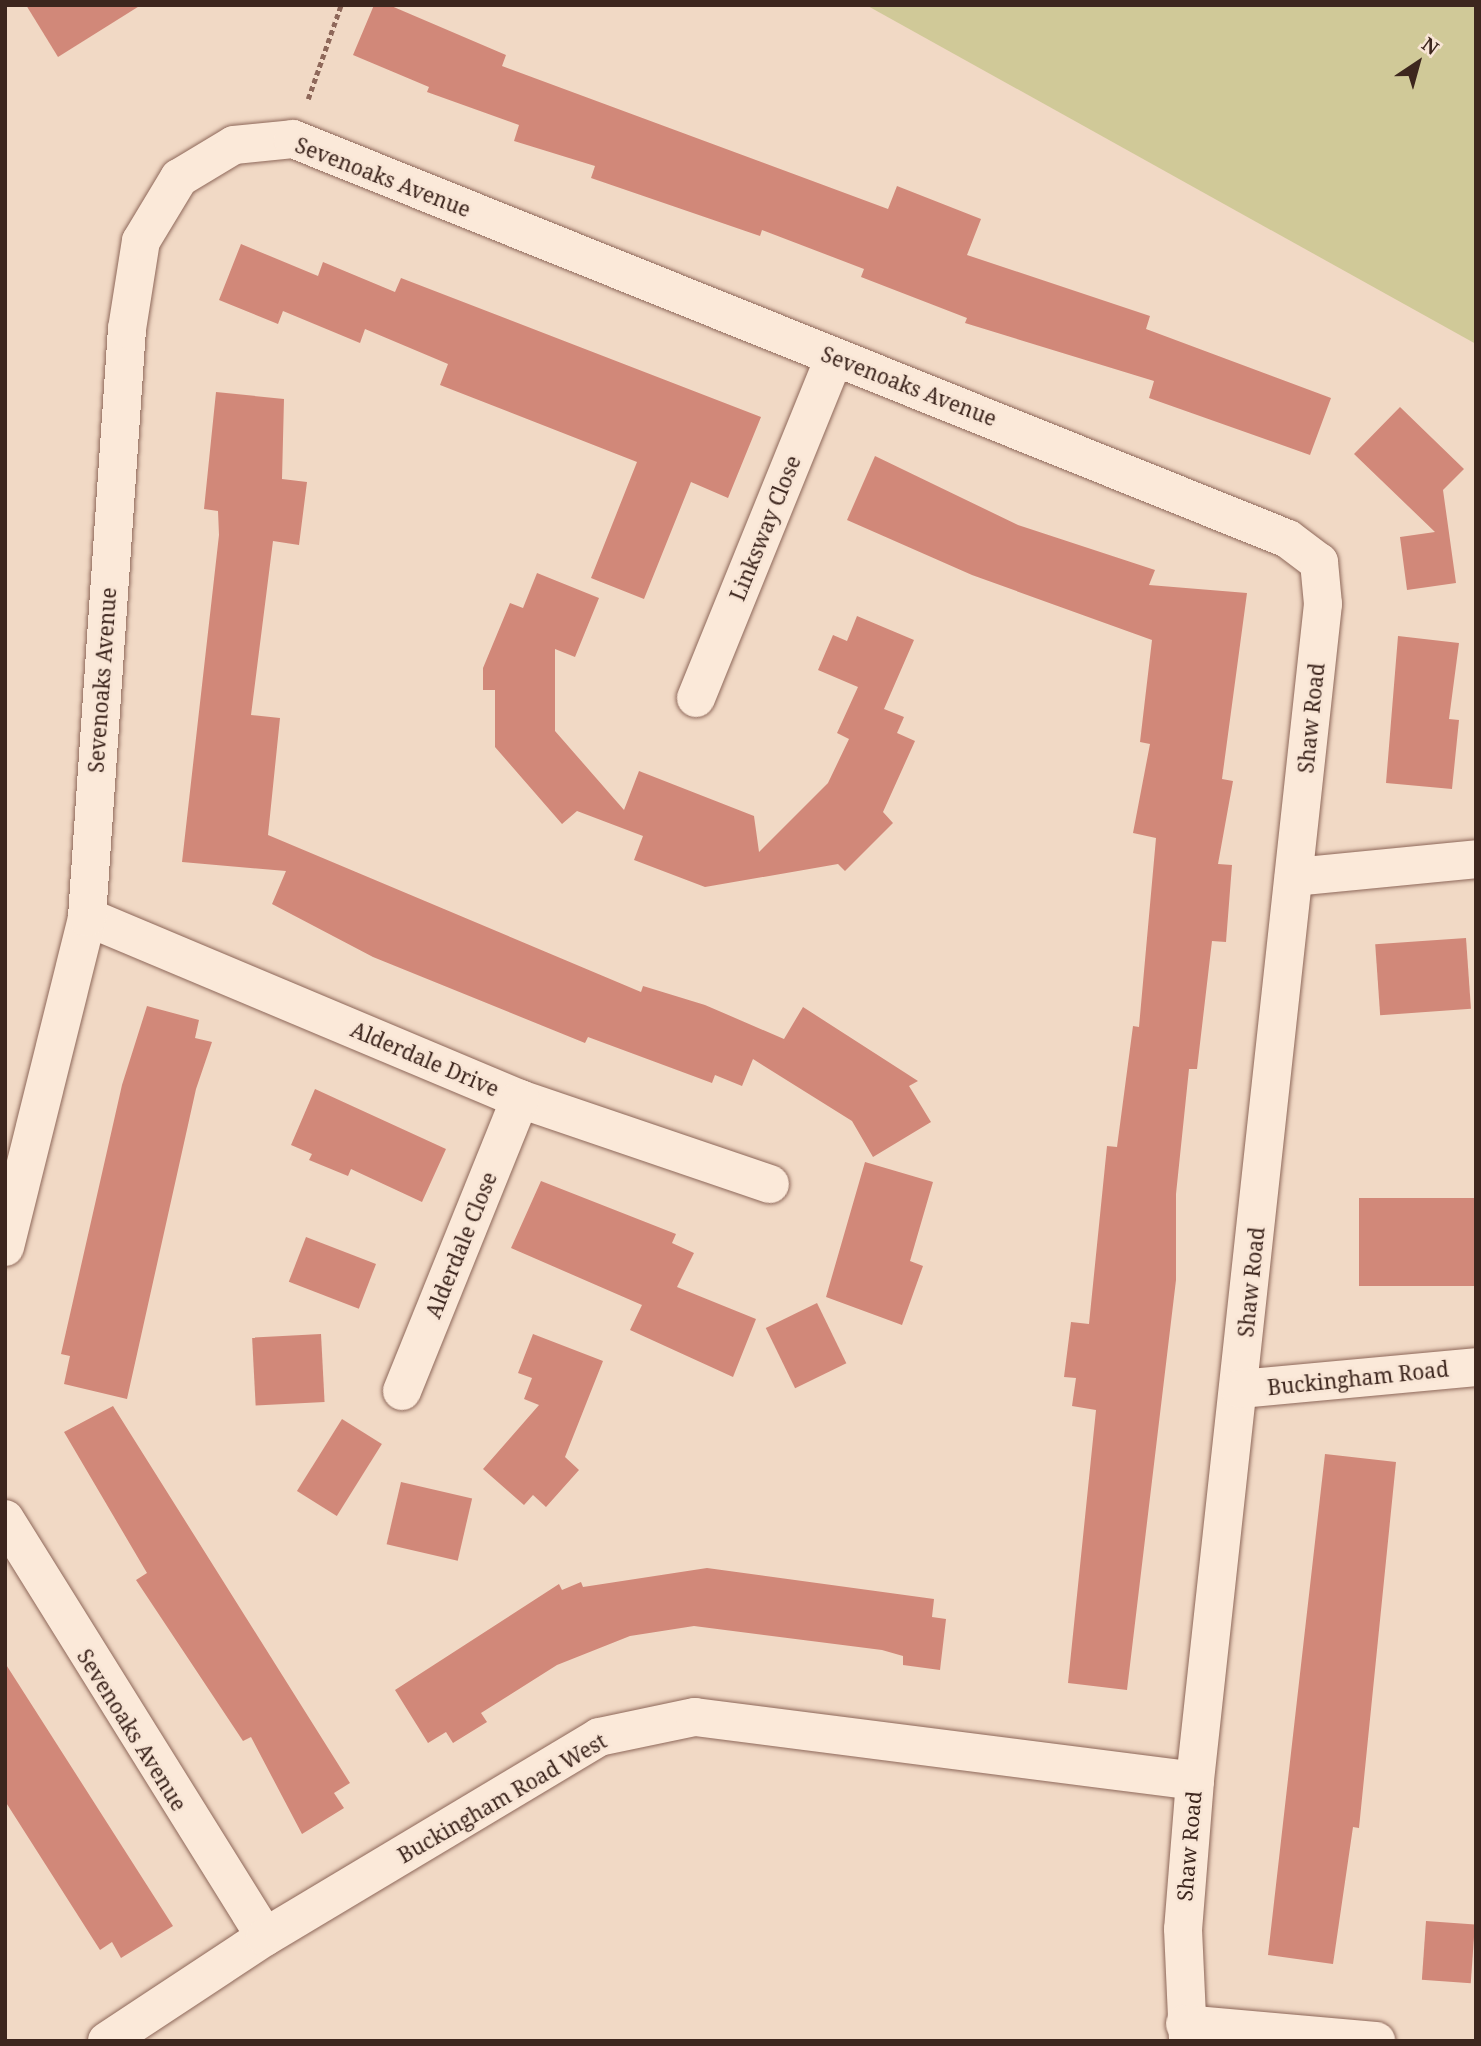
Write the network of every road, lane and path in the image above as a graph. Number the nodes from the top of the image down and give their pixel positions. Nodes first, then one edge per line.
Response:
1 (341, 5) edge
2 (293, 139) junction
3 (834, 358) junction
4 (1288, 539) joint
5 (696, 698) dead end
6 (1476, 859) edge
7 (1294, 877) junction
8 (87, 917) junction
9 (520, 1099) junction
10 (770, 1184) dead end
11 (5, 1247) edge
12 (1476, 1367) edge
13 (1240, 1390) junction
14 (402, 1391) dead end
15 (5, 1519) edge
16 (1195, 1781) junction
17 (265, 1937) junction
18 (1186, 2033) edge
19 (107, 2041) edge
20 (1376, 2041) edge

1 - 2 path
2 - 3 street, Sevenoaks Avenue
2 - 8 street, Sevenoaks Avenue
3 - 4 street, Sevenoaks Avenue
3 - 5 street, Linksway Close
4 - 7 street, Shaw Road
6 - 7 street
7 - 13 street, Shaw Road
8 - 9 street, Alderdale Drive
8 - 11 street, Sevenoaks Avenue
9 - 10 street, Alderdale Drive
9 - 14 street, Alderdale Close
12 - 13 street, Buckingham Road
13 - 16 street, Shaw Road
15 - 17 street, Sevenoaks Avenue
16 - 17 street, Buckingham Road West
16 - 18 street, Shaw Road
17 - 19 street, Buckingham Road West
18 - 20 street

